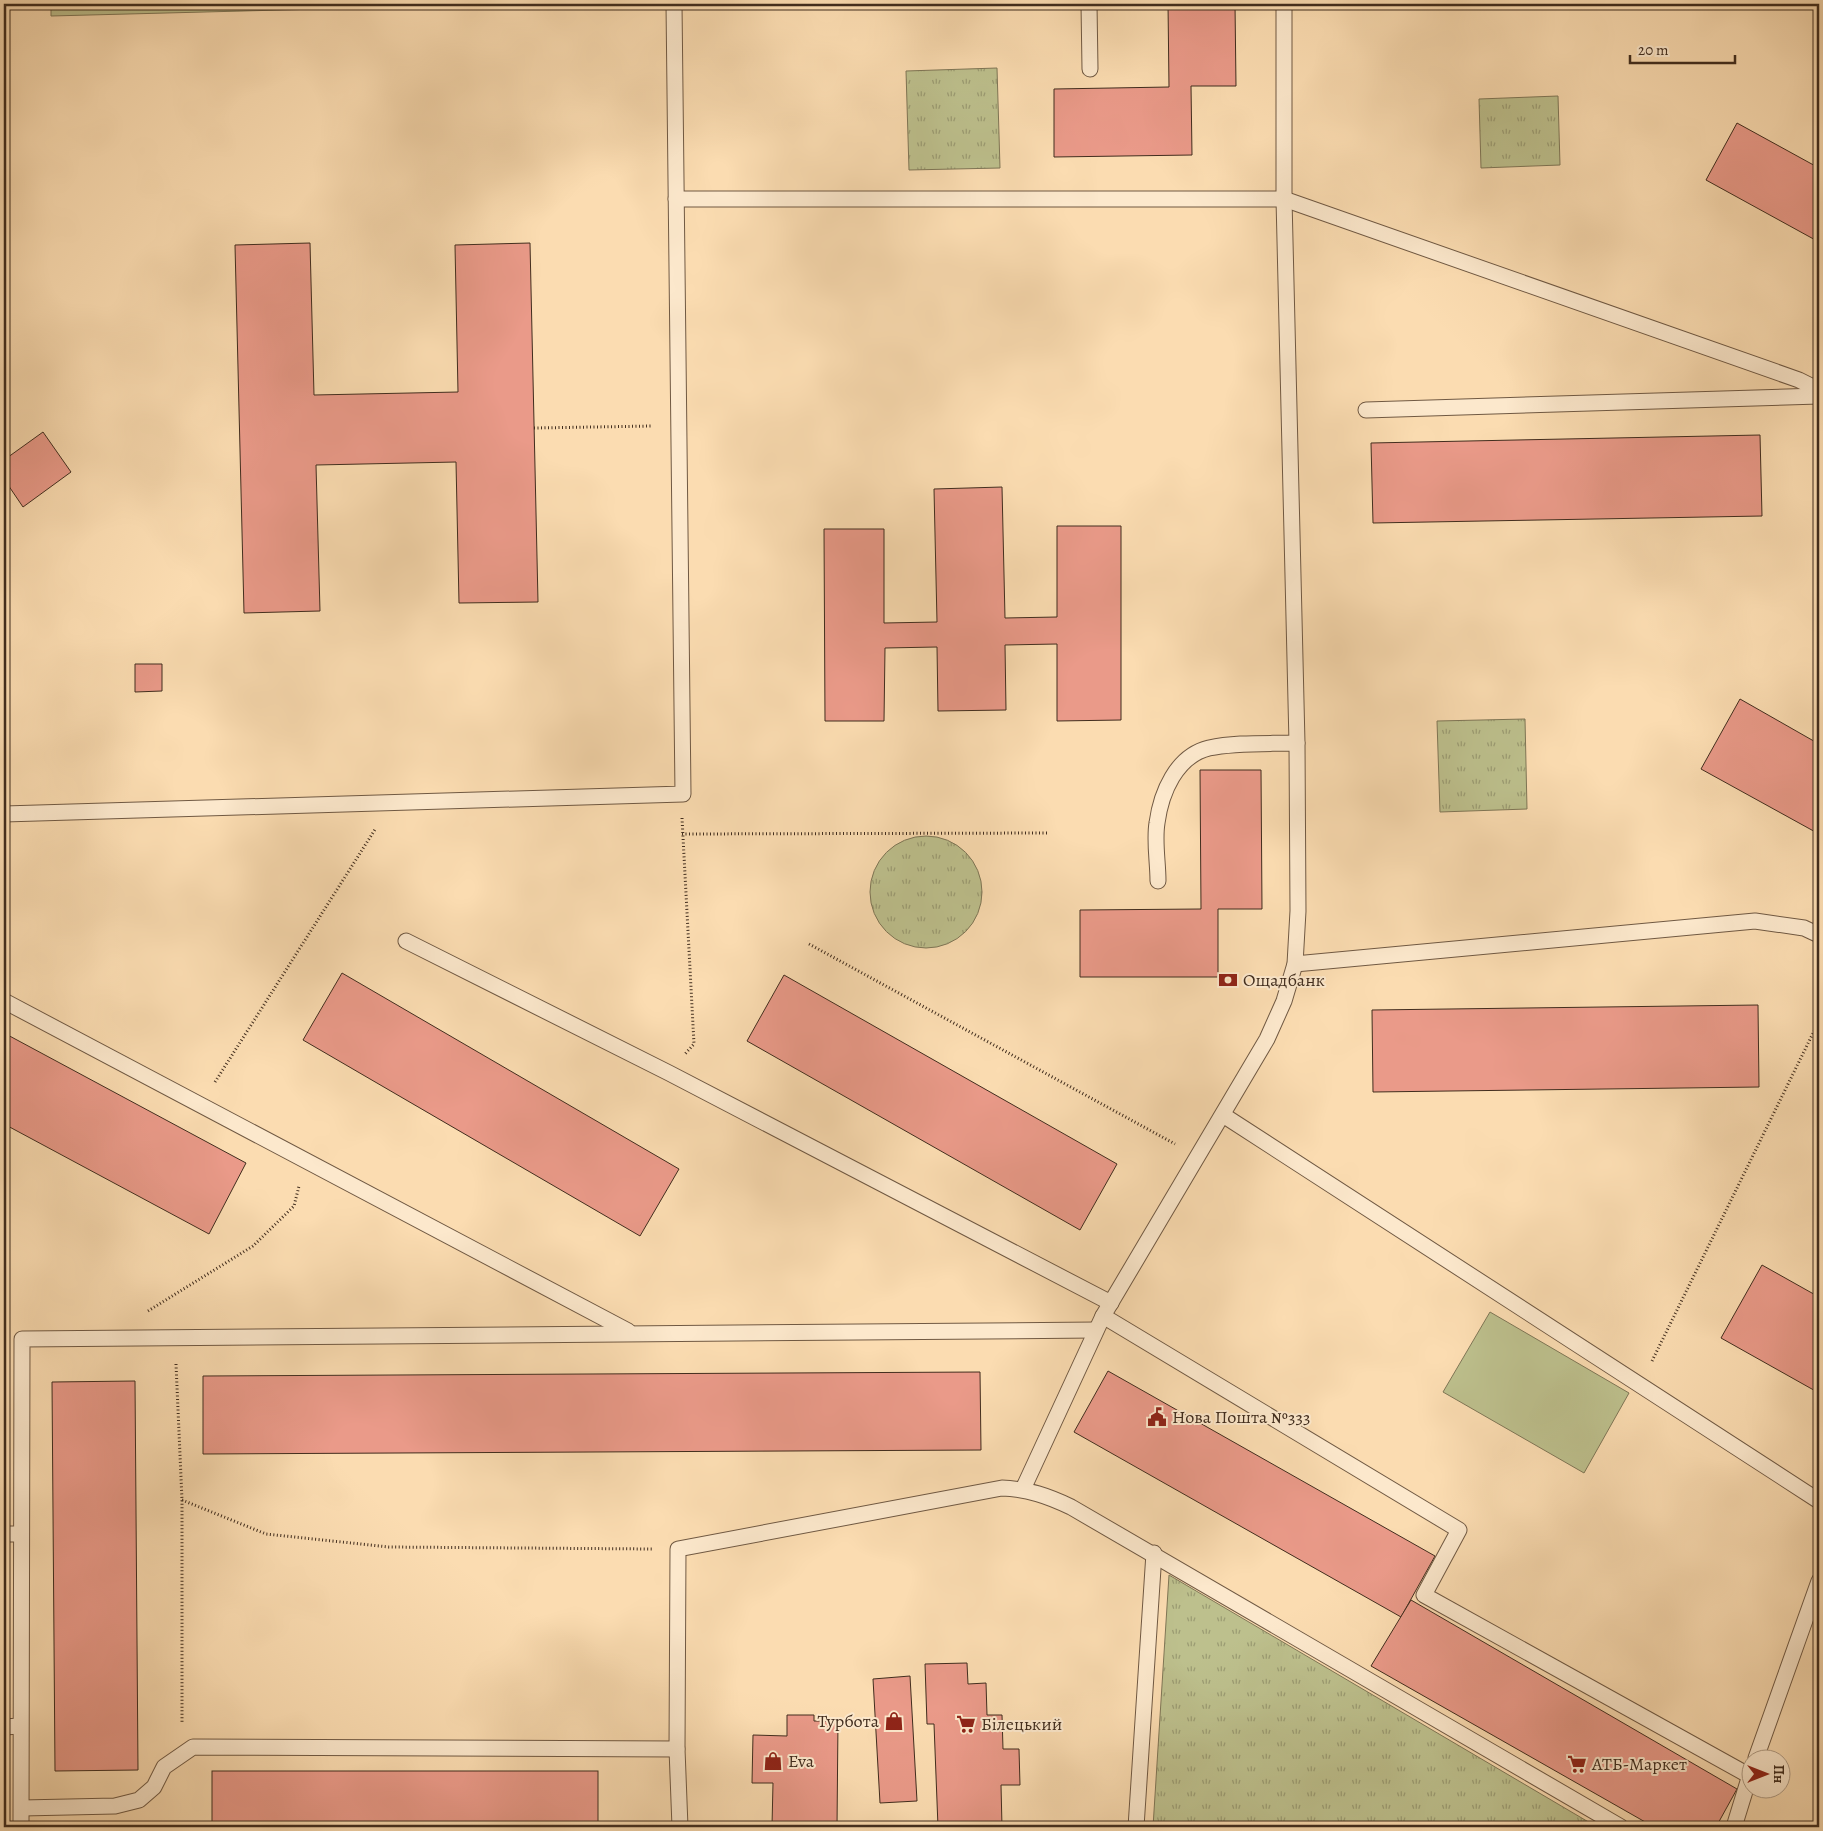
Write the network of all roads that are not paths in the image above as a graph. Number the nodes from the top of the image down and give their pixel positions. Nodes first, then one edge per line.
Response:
1 (674, 4) edge
2 (1089, 4) edge
3 (1284, 4) edge
4 (1090, 69) dead end
5 (676, 199) junction
6 (1284, 199) junction
7 (1819, 390) edge
8 (1819, 396) edge
9 (1366, 410) dead end
10 (1297, 743) junction
11 (4, 814) edge
12 (1158, 881) dead end
13 (1819, 935) edge
14 (406, 941) dead end
15 (1295, 964) junction
16 (4, 1001) edge
17 (1223, 1115) junction
18 (1111, 1303) junction
19 (1103, 1316) junction
20 (1096, 1330) junction
21 (631, 1332) junction
22 (1023, 1489) junction
23 (1819, 1501) edge
24 (4, 1534) edge
25 (21, 1534) junction
26 (1154, 1553) junction
27 (1819, 1581) edge
28 (4, 1726) edge
29 (20, 1726) junction
30 (1760, 1748) edge
31 (677, 1749) junction
32 (1740, 1770) edge
33 (1743, 1798) edge
34 (22, 1808) junction
35 (21, 1827) edge
36 (680, 1827) edge
37 (1136, 1827) edge
38 (1620, 1827) edge
39 (1734, 1827) edge

1 - 5 lane
2 - 4 lane
3 - 6 lane
5 - 6 lane
5 - 11 lane
6 - 7 lane
6 - 10 lane
8 - 9 lane
10 - 12 lane
10 - 15 lane
13 - 15 lane
14 - 18 lane
15 - 17 lane
16 - 21 lane
17 - 18 lane
17 - 23 lane
18 - 19 lane
19 - 20 lane
19 - 32 lane
20 - 21 lane
20 - 22 lane
21 - 25 lane
22 - 26 lane
22 - 31 lane
24 - 25 lane
25 - 29 lane
26 - 37 lane
26 - 38 lane
27 - 30 lane
28 - 29 lane
29 - 34 lane
31 - 34 lane
31 - 36 lane
33 - 39 lane
34 - 35 lane

